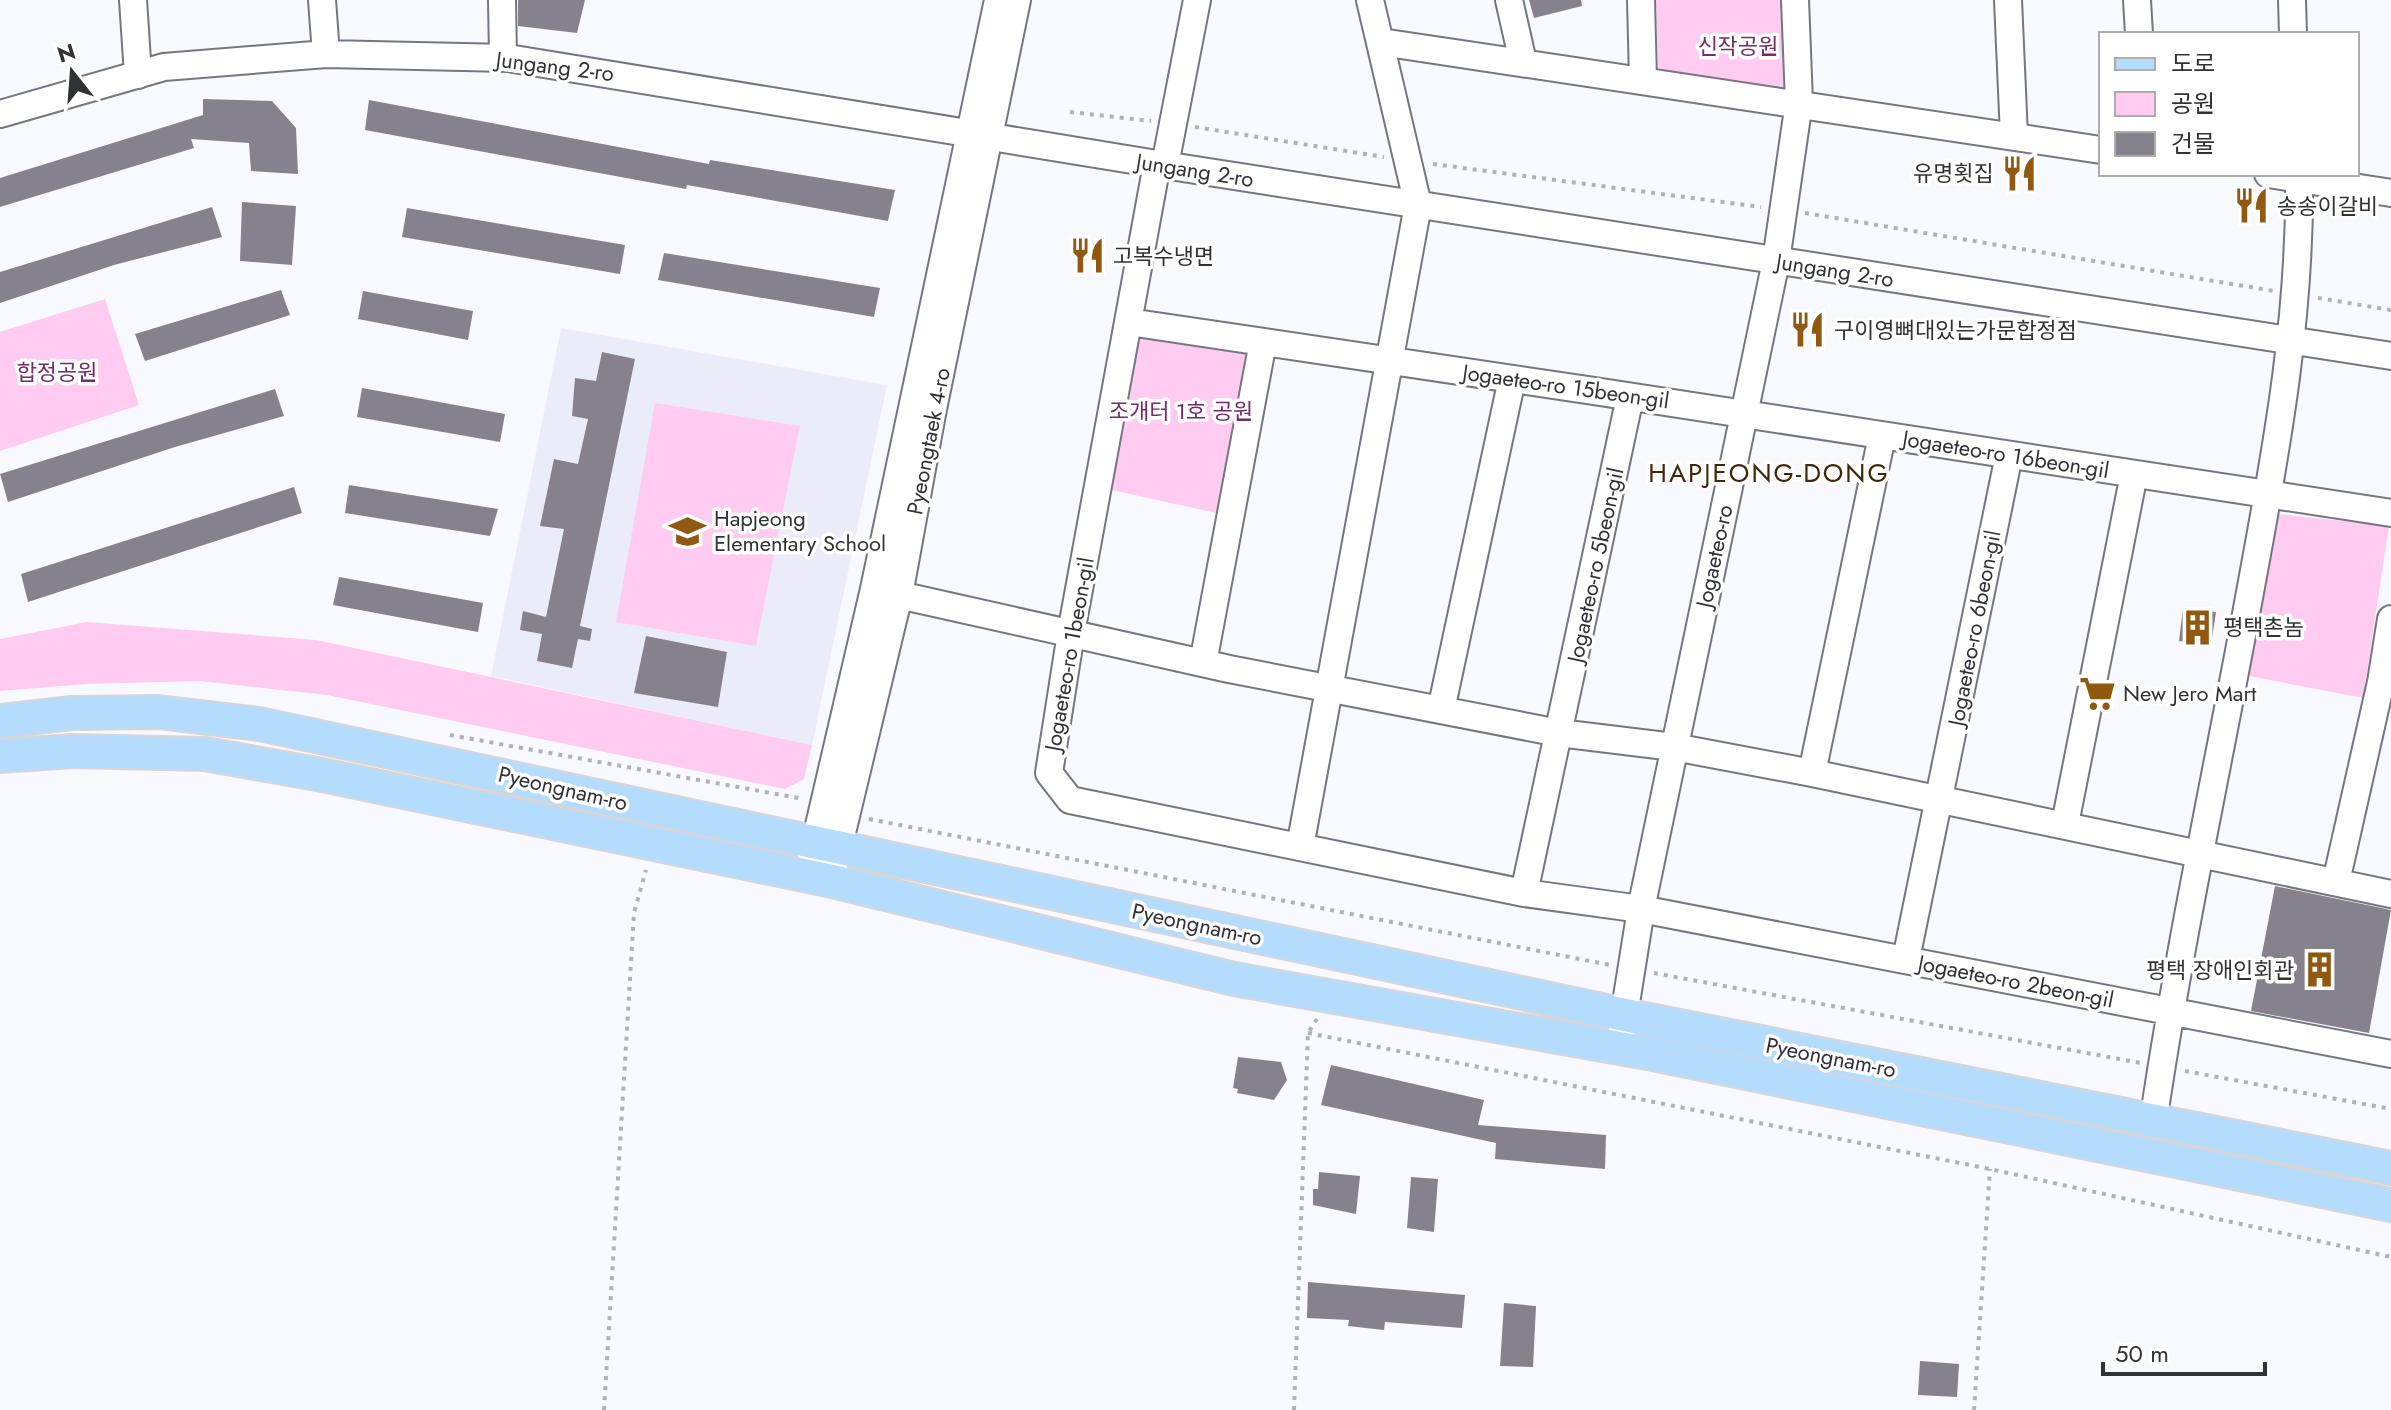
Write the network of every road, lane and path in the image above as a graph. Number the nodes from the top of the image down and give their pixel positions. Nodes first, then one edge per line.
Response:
1 (133, 0) edge
2 (322, 0) edge
3 (502, 0) edge
4 (998, 0) edge
5 (1017, 0) edge
6 (1197, 0) edge
7 (1370, 0) edge
8 (1509, 0) edge
9 (1641, 0) edge
10 (1795, 0) edge
11 (2008, 0) edge
12 (2137, 0) edge
13 (2292, 0) edge
14 (2139, 32) edge
15 (2293, 32) edge
16 (1381, 42) junction
17 (326, 54) junction
18 (503, 58) junction
19 (1523, 62) junction
20 (138, 75) junction
21 (1643, 79) junction
22 (1799, 102) junction
23 (1070, 112) dead end
24 (0, 114) edge
25 (1173, 124) junction
26 (981, 135) junction
27 (2014, 136) junction
28 (2099, 150) edge
29 (1408, 161) junction
30 (1161, 165) junction
31 (2299, 176) edge
32 (2391, 193) edge
33 (1418, 205) junction
34 (1783, 209) junction
35 (1776, 261) junction
36 (2295, 295) junction
37 (2391, 310) edge
38 (1129, 322) junction
39 (2293, 341) junction
40 (1263, 342) junction
41 (2391, 356) edge
42 (1387, 359) junction
43 (1512, 379) junction
44 (1630, 397) junction
45 (1744, 411) junction
46 (1882, 436) junction
47 (2009, 455) junction
48 (2134, 474) junction
49 (2268, 494) junction
50 (2391, 513) edge
51 (899, 595) junction
52 (2391, 619) edge
53 (1071, 633) junction
54 (1203, 663) junction
55 (2386, 682) edge
56 (1328, 688) junction
57 (1441, 710) junction
58 (0, 721) edge
59 (435, 732) dead end
60 (1559, 733) junction
61 (1674, 747) junction
62 (0, 756) edge
63 (1812, 773) junction
64 (1939, 801) junction
65 (834, 809) junction
66 (2065, 824) junction
67 (654, 845) junction
68 (825, 845) junction
69 (1300, 847) junction
70 (2197, 855) junction
71 (820, 879) junction
72 (2336, 882) junction
73 (1524, 893) junction
74 (2391, 894) edge
75 (1641, 909) junction
76 (1906, 959) junction
77 (1632, 969) junction
78 (1331, 997) junction
79 (2170, 1012) junction
80 (1625, 1015) junction
81 (1308, 1033) junction
82 (1619, 1047) junction
83 (2391, 1054) edge
84 (2161, 1067) junction
85 (2391, 1109) edge
86 (2153, 1123) junction
87 (2391, 1168) edge
88 (1990, 1169) junction
89 (2391, 1205) edge
90 (2391, 1257) edge
91 (604, 1410) edge
92 (1294, 1410) edge
93 (1974, 1410) edge

1 - 20 street
2 - 17 street
3 - 18 street
4 - 26 street, Pyeongtaek 4-ro
5 - 26 street, Pyeongtaek 4-ro
6 - 25 street, Jogaeteo-ro 1beon-gil
7 - 16 street
8 - 19 street
9 - 21 street
10 - 22 street, Jogaeteo-ro
11 - 27 street
12 - 14 street
13 - 15 street
16 - 19 street
16 - 29 street
17 - 18 street, Jungang 2-ro
17 - 20 street, Jungang 2-ro
18 - 26 street, Jungang 2-ro
19 - 21 street
20 - 24 street, Jungang 2-ro
21 - 22 street
22 - 27 street
22 - 34 street, Jogaeteo-ro
23 - 25 path
25 - 29 path
25 - 30 street, Jogaeteo-ro 1beon-gil
26 - 30 street, Jungang 2-ro
26 - 51 street, Pyeongtaek 4-ro
26 - 65 street, Pyeongtaek 4-ro
27 - 28 street
29 - 33 street
29 - 34 path
30 - 33 street, Jungang 2-ro
30 - 38 street, Jogaeteo-ro 1beon-gil
31 - 32 street
31 - 36 street
33 - 35 street, Jungang 2-ro
33 - 42 street
34 - 35 street, Jogaeteo-ro
34 - 36 path
35 - 39 street, Jungang 2-ro
35 - 45 street, Jogaeteo-ro
36 - 37 path
36 - 39 street
38 - 40 street, Jogaeteo-ro 15beon-gil
38 - 53 street, Jogaeteo-ro 1beon-gil
39 - 41 street, Jungang 2-ro
39 - 49 street
40 - 42 street, Jogaeteo-ro 15beon-gil
40 - 54 street
42 - 43 street, Jogaeteo-ro 15beon-gil
42 - 56 street
43 - 44 street, Jogaeteo-ro 15beon-gil
43 - 57 street
44 - 45 street, Jogaeteo-ro 15beon-gil
44 - 60 street, Jogaeteo-ro 5beon-gil
45 - 46 street, Jogaeteo-ro 16beon-gil
45 - 61 street, Jogaeteo-ro
46 - 47 street, Jogaeteo-ro 16beon-gil
46 - 63 street
47 - 48 street, Jogaeteo-ro 16beon-gil
47 - 64 street, Jogaeteo-ro 6beon-gil
48 - 49 street, Jogaeteo-ro 16beon-gil
48 - 66 street
49 - 50 street, Jogaeteo-ro 16beon-gil
49 - 70 street
51 - 53 street
51 - 65 street, Pyeongtaek 4-ro
52 - 55 street
53 - 54 street
53 - 69 street, Jogaeteo-ro 1beon-gil
54 - 56 street
55 - 72 street
56 - 57 street
56 - 69 street
57 - 60 street
58 - 68 main road, Pyeongnam-ro
59 - 65 path
60 - 61 street
60 - 73 street, Jogaeteo-ro 5beon-gil
61 - 63 street
61 - 75 street, Jogaeteo-ro
62 - 67 main road, Pyeongnam-ro
63 - 64 street
64 - 66 street
64 - 76 street, Jogaeteo-ro 6beon-gil
65 - 68 street, Pyeongtaek 4-ro
65 - 77 path
66 - 70 street
67 - 71 main road, Pyeongnam-ro
67 - 91 path
68 - 71 street, Pyeongtaek 4-ro
68 - 80 main road, Pyeongnam-ro
69 - 73 street, Jogaeteo-ro 1beon-gil
70 - 72 street
70 - 79 street
71 - 78 main road, Pyeongnam-ro
72 - 74 street
73 - 75 street, Jogaeteo-ro 1beon-gil
75 - 76 street, Jogaeteo-ro 2beon-gil
75 - 77 street, Jogaeteo-ro
76 - 79 street, Jogaeteo-ro 2beon-gil
77 - 80 street, Jogaeteo-ro
77 - 84 path
78 - 81 path
78 - 82 main road, Pyeongnam-ro
79 - 83 street, Jogaeteo-ro 2beon-gil
79 - 84 street
80 - 82 street, Jogaeteo-ro
80 - 86 main road, Pyeongnam-ro
81 - 88 path
81 - 92 path
82 - 89 main road, Pyeongnam-ro
84 - 85 path
84 - 86 street
86 - 87 main road, Pyeongnam-ro
88 - 90 path
88 - 93 path

